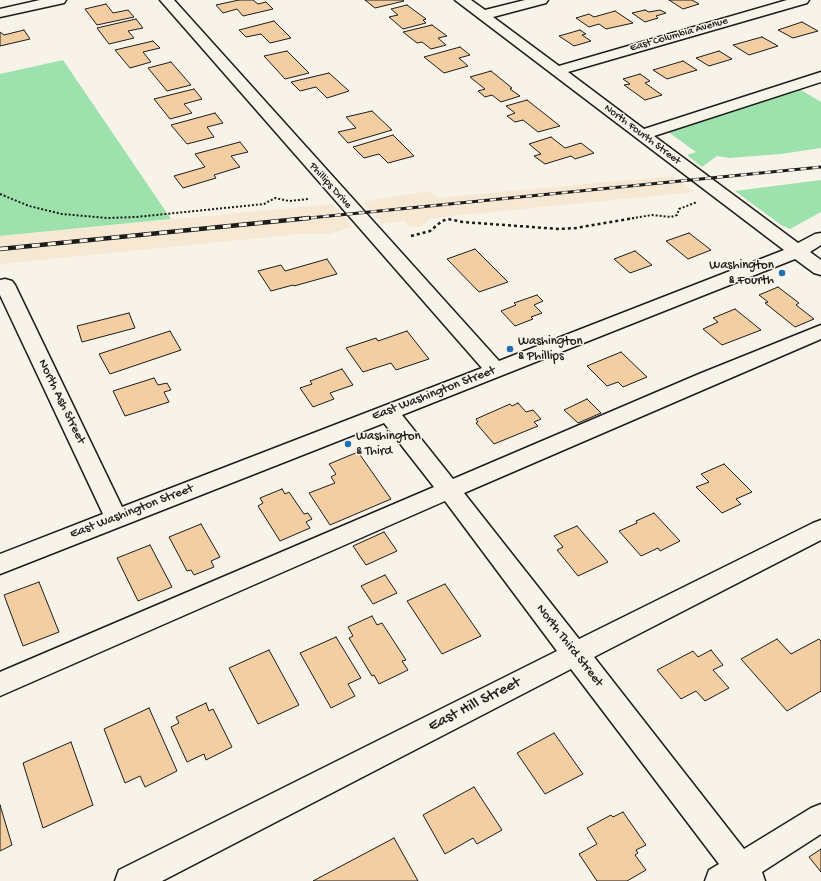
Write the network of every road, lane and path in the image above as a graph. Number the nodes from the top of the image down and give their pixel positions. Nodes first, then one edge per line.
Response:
1 (59, 0) edge
2 (166, 0) edge
3 (462, 0) edge
4 (541, 0) edge
5 (802, 0) edge
6 (0, 13) edge
7 (483, 15) junction
8 (557, 71) junction
9 (821, 77) edge
10 (642, 135) junction
11 (0, 194) edge
12 (309, 199) dead end
13 (697, 202) dead end
14 (411, 236) dead end
15 (821, 238) edge
16 (797, 251) junction
17 (821, 269) edge
18 (5, 285) dead end
19 (821, 331) edge
20 (495, 370) junction
21 (387, 412) junction
22 (450, 490) junction
23 (116, 518) junction
24 (821, 529) edge
25 (0, 564) edge
26 (575, 654) junction
27 (0, 684) edge
28 (821, 818) edge
29 (737, 877) edge
30 (130, 881) edge

1 - 6 street
2 - 20 street, Phillips Drive
3 - 7 street, North Fourth Street
4 - 7 street
5 - 8 street, East Columbia Avenue
7 - 8 street, North Fourth Street
8 - 10 street, North Fourth Street
9 - 10 street
10 - 16 street, North Fourth Street
11 - 12 path
13 - 14 path
15 - 16 street, East Washington Street
16 - 17 street, North Fourth Street
16 - 20 street, East Washington Street
18 - 23 street, North Ash Street
19 - 22 street
20 - 21 street, East Washington Street
21 - 22 street, North Third Street
21 - 23 street, East Washington Street
22 - 26 street, North Third Street
22 - 27 street
23 - 25 street, East Washington Street
24 - 26 street, East Hill Street
26 - 29 street, North Third Street
26 - 30 street, East Hill Street
28 - 29 street

